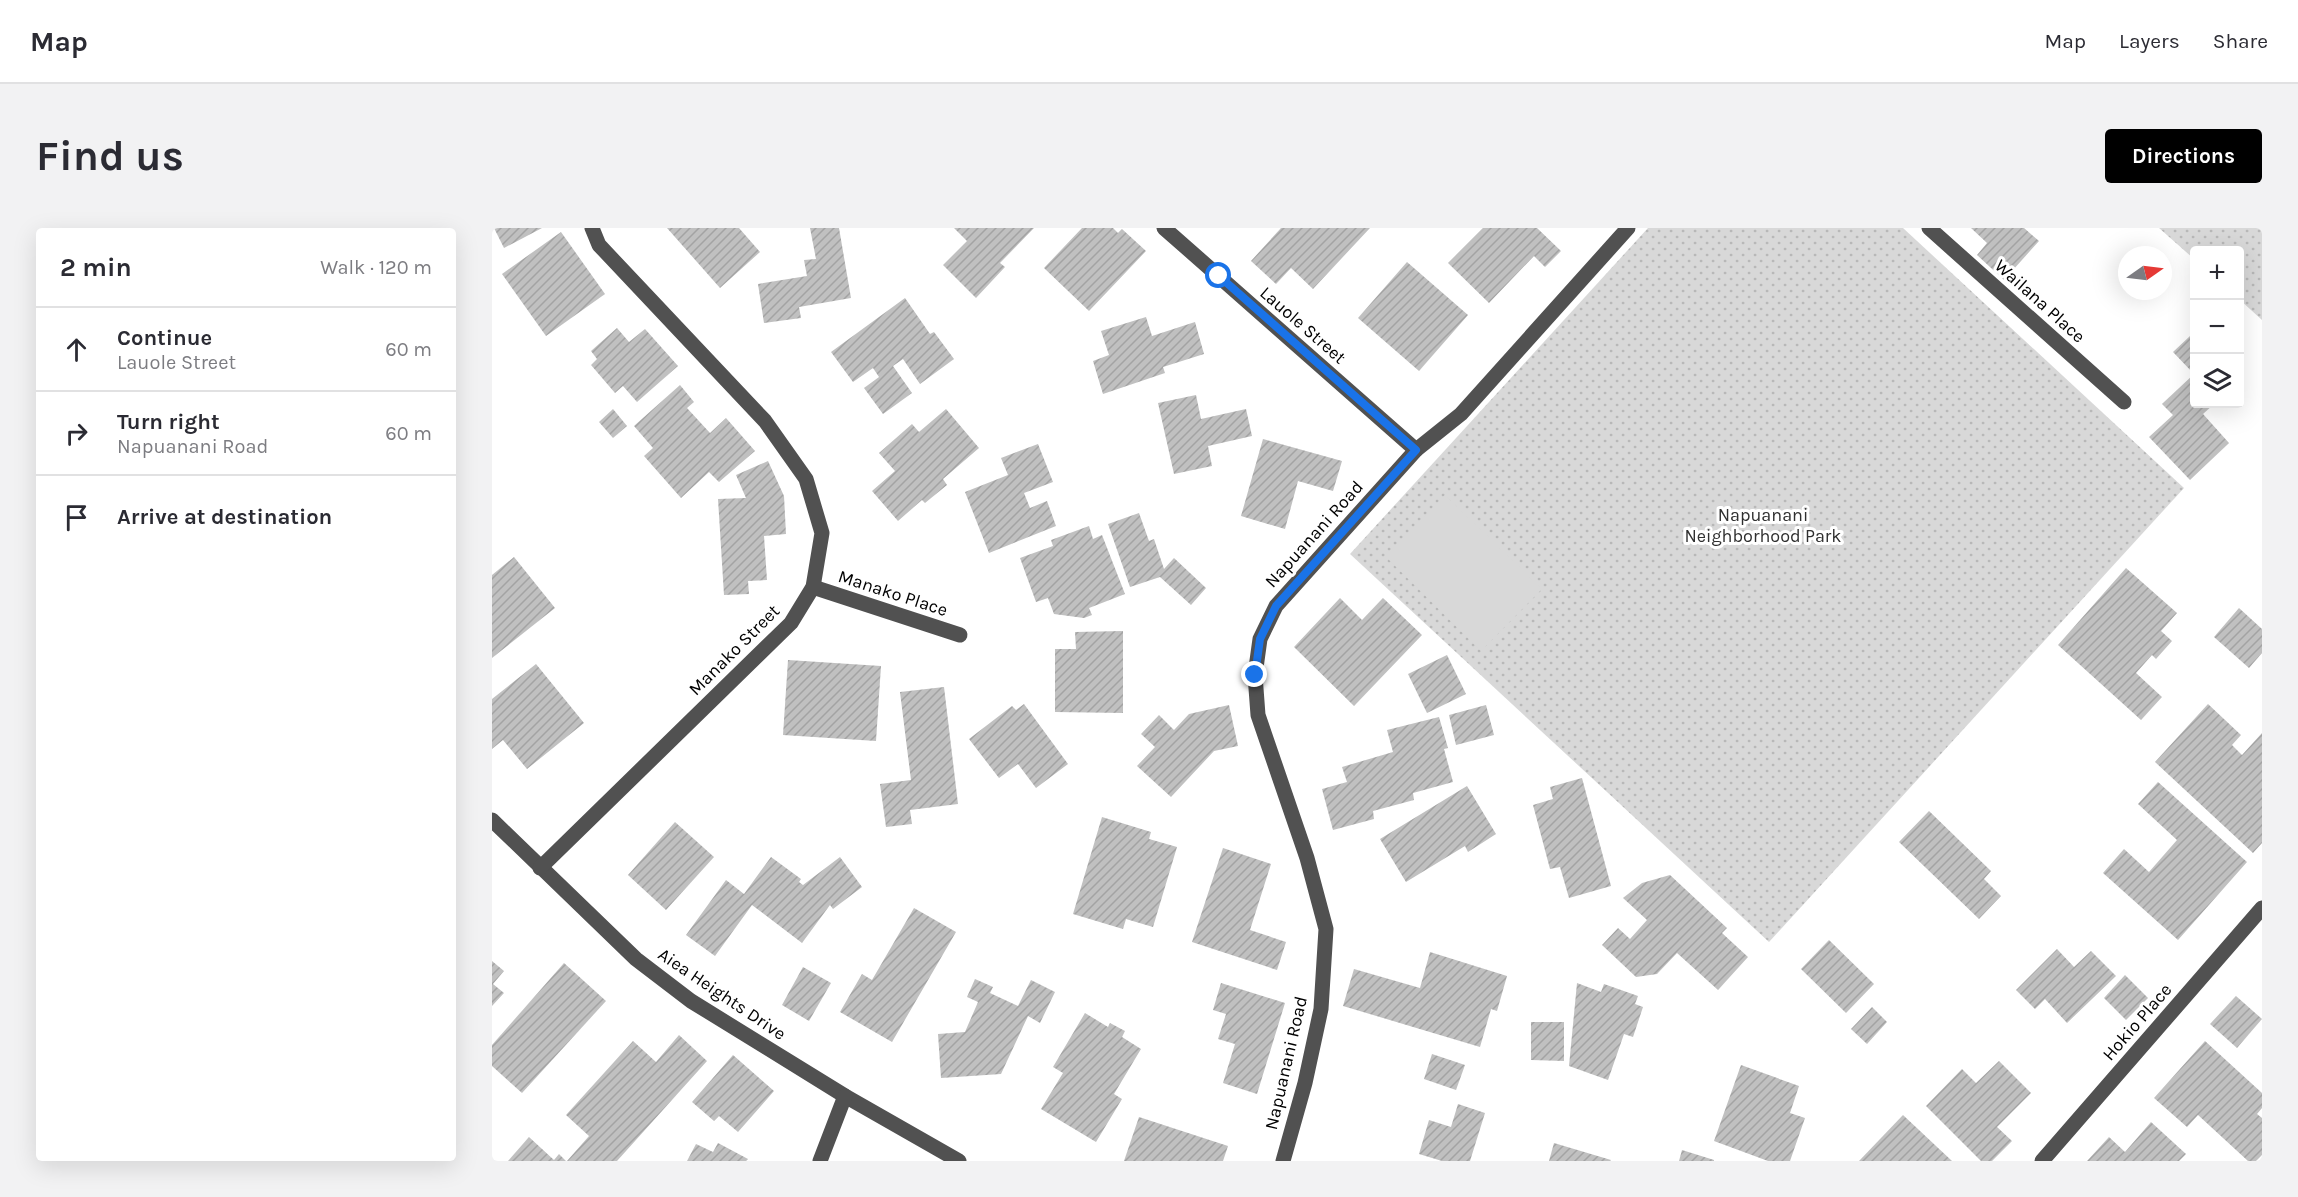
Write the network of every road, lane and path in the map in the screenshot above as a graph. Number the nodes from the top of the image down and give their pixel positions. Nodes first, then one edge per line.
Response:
1 (592, 228) edge
2 (1164, 228) edge
3 (1628, 228) edge
4 (1929, 228) edge
5 (2124, 402) dead end
6 (1416, 450) junction
7 (813, 587) junction
8 (960, 635) dead end
9 (494, 827) edge
10 (540, 868) junction
11 (2262, 908) edge
12 (845, 1096) junction
13 (820, 1161) edge
14 (959, 1161) edge
15 (1283, 1161) edge
16 (2042, 1161) edge

1 - 7 street, Manako Street
2 - 6 street, Lauole Street
3 - 6 street, Napuanani Road
4 - 5 street, Wailana Place
6 - 15 street, Napuanani Road
7 - 8 street, Manako Place
7 - 10 street, Manako Street
9 - 10 street, Aiea Heights Drive
10 - 12 street, Aiea Heights Drive
11 - 16 street, Hokio Place
12 - 13 street
12 - 14 street, Aiea Heights Drive

